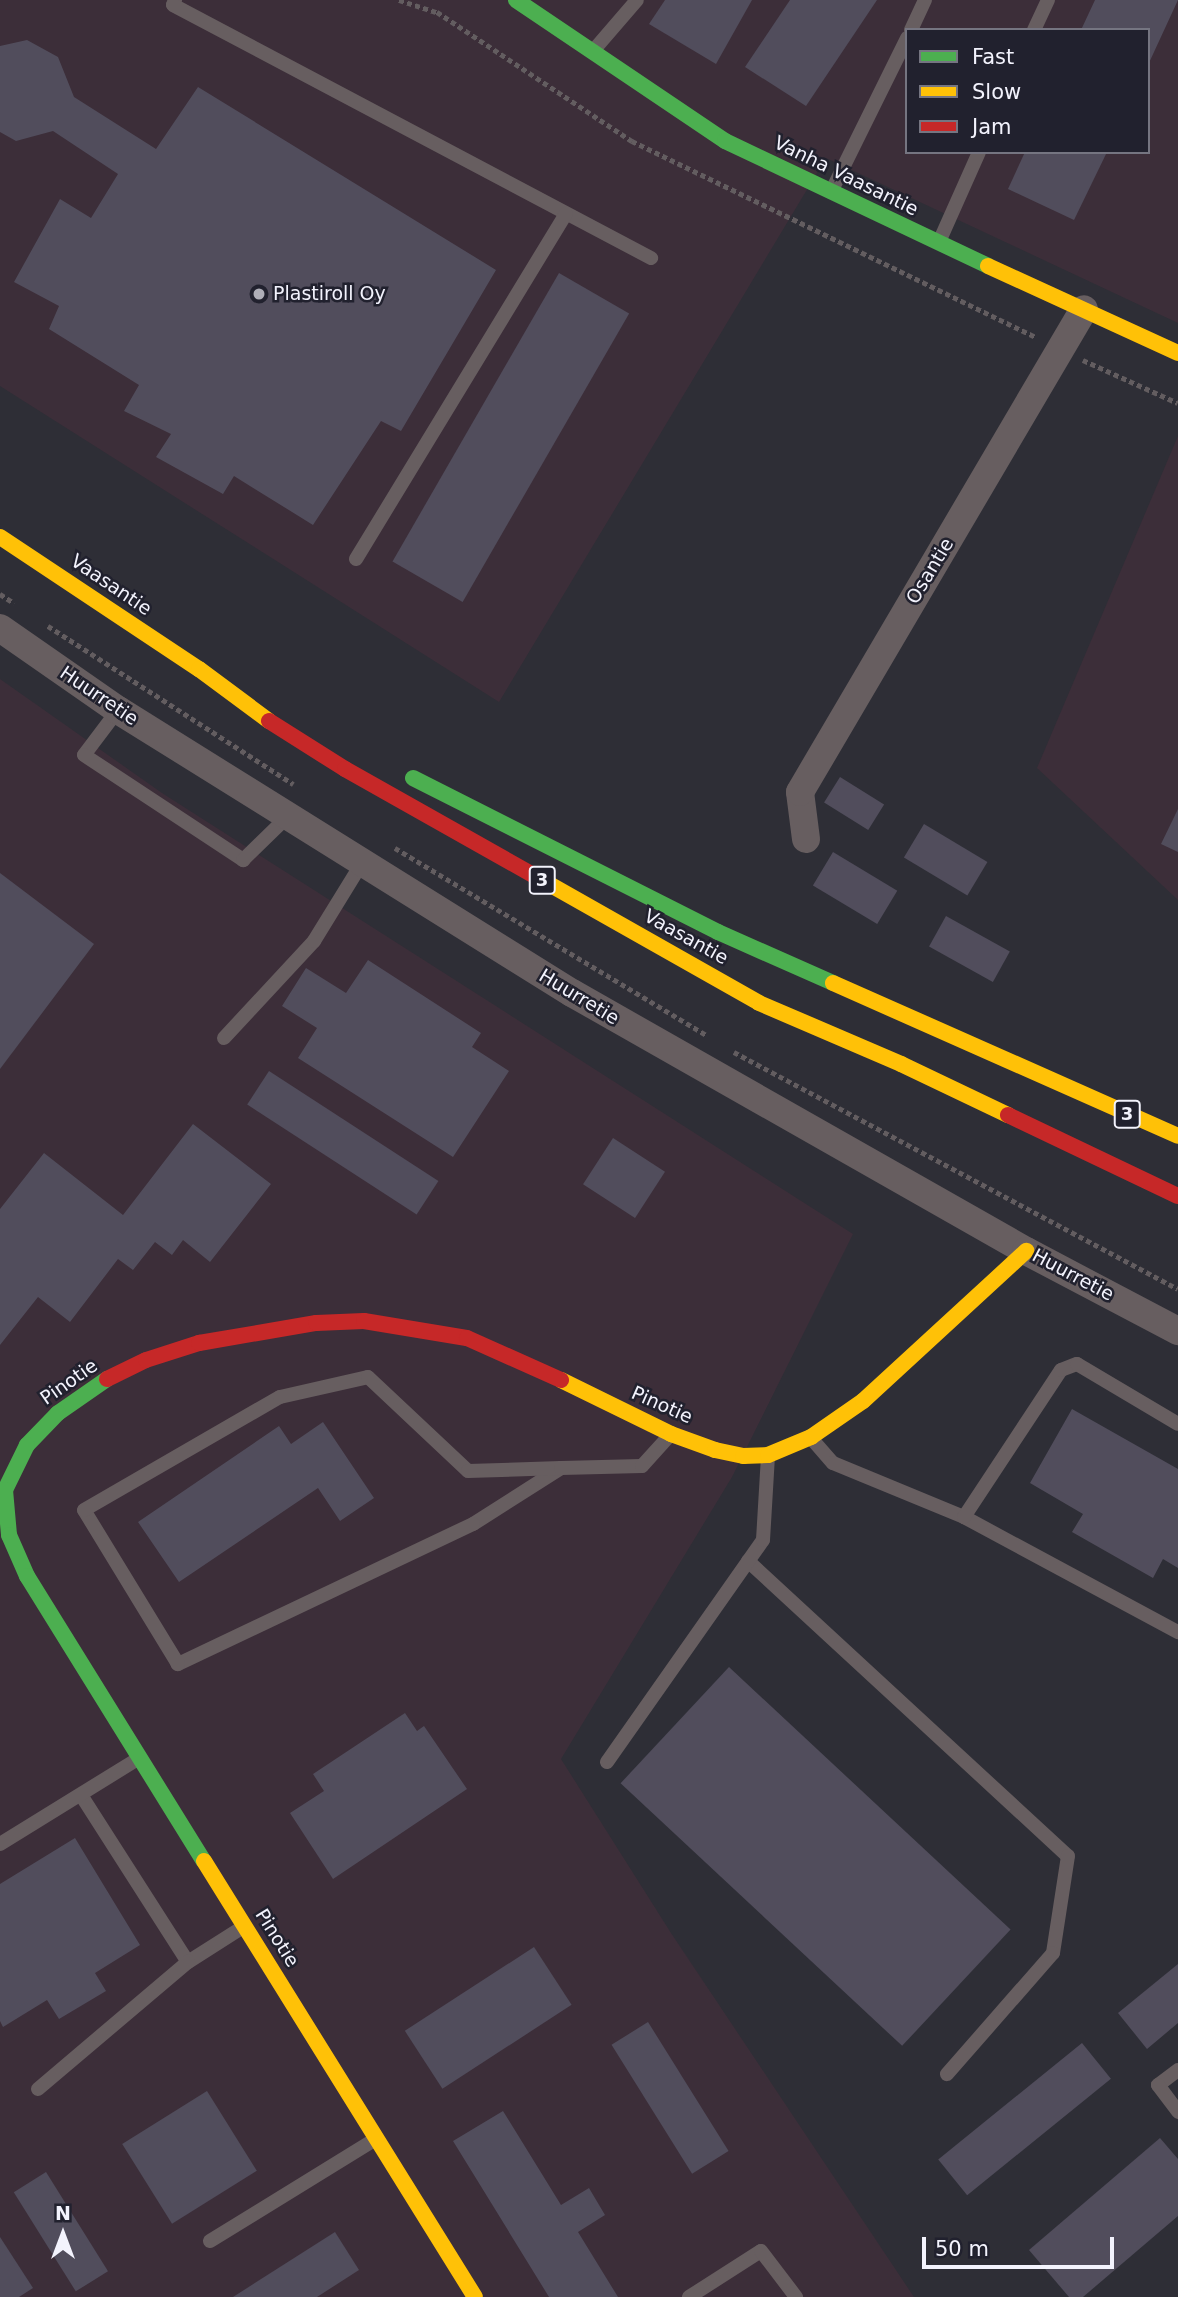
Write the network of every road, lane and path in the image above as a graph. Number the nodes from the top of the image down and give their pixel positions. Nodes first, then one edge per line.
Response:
1 (175, 0) edge
2 (516, 0) edge
3 (637, 0) edge
4 (925, 0) edge
5 (1048, 0) edge
6 (912, 28) edge
7 (1035, 28) edge
8 (905, 41) edge
9 (593, 52) junction
10 (978, 154) edge
11 (830, 193) junction
12 (566, 214) junction
13 (939, 243) junction
14 (651, 258) dead end
15 (1084, 309) junction
16 (1178, 353) edge
17 (0, 537) edge
18 (356, 559) dead end
19 (0, 594) edge
20 (21, 608) dead end
21 (40, 621) dead end
22 (0, 628) edge
23 (199, 669) junction
24 (273, 701) dead end
25 (118, 710) junction
26 (399, 771) dead end
27 (298, 788) dead end
28 (287, 817) junction
29 (806, 839) dead end
30 (389, 845) dead end
31 (362, 863) junction
32 (224, 1038) dead end
33 (710, 1038) dead end
34 (722, 1045) dead end
35 (1178, 1136) edge
36 (1178, 1196) edge
37 (1026, 1251) junction
38 (1178, 1289) edge
39 (1178, 1331) edge
40 (1178, 1424) edge
41 (671, 1434) junction
42 (811, 1437) junction
43 (768, 1455) junction
44 (561, 1468) junction
45 (2, 1491) edge
46 (964, 1517) junction
47 (748, 1561) junction
48 (1178, 1632) edge
49 (140, 1758) junction
50 (607, 1762) dead end
51 (81, 1795) junction
52 (0, 1844) edge
53 (244, 1926) junction
54 (187, 1962) junction
55 (1178, 2070) edge
56 (947, 2074) dead end
57 (38, 2089) dead end
58 (1178, 2112) edge
59 (377, 2138) junction
60 (210, 2241) dead end
61 (475, 2297) edge
62 (688, 2297) edge
63 (796, 2297) edge

1 - 12 lane
2 - 9 main road, Vanha Vaasantie
3 - 9 lane
4 - 6 lane
5 - 7 lane
8 - 11 lane
9 - 11 main road, Vanha Vaasantie
10 - 13 lane
11 - 13 main road, Vanha Vaasantie
12 - 14 lane
12 - 18 lane
13 - 15 main road, Vanha Vaasantie
15 - 16 main road, Vanha Vaasantie
15 - 29 street, Osantie
17 - 23 main road, Vaasantie / 3
19 - 20 path
21 - 27 path
22 - 25 street, Huurretie
23 - 24 main road, Vaasantie / 3
23 - 36 main road, Vaasantie / 3
25 - 28 street, Huurretie
25 - 28 lane
26 - 35 main road, Vaasantie / 3
28 - 31 street, Huurretie
30 - 33 path
31 - 32 lane
31 - 37 street, Huurretie
34 - 38 path
37 - 39 street, Huurretie
37 - 42 main road, Pinotie
40 - 46 lane
41 - 43 main road, Pinotie
41 - 44 lane
41 - 45 main road, Pinotie
42 - 43 main road, Pinotie
42 - 46 lane
43 - 47 lane
44 - 44 lane
45 - 49 main road, Pinotie
46 - 48 lane
47 - 50 lane
47 - 56 lane
49 - 51 lane
49 - 53 main road, Pinotie
51 - 52 lane
51 - 54 lane
53 - 54 lane
53 - 59 main road, Pinotie
54 - 57 lane
55 - 58 lane
59 - 60 lane
59 - 61 main road, Pinotie
62 - 63 lane

